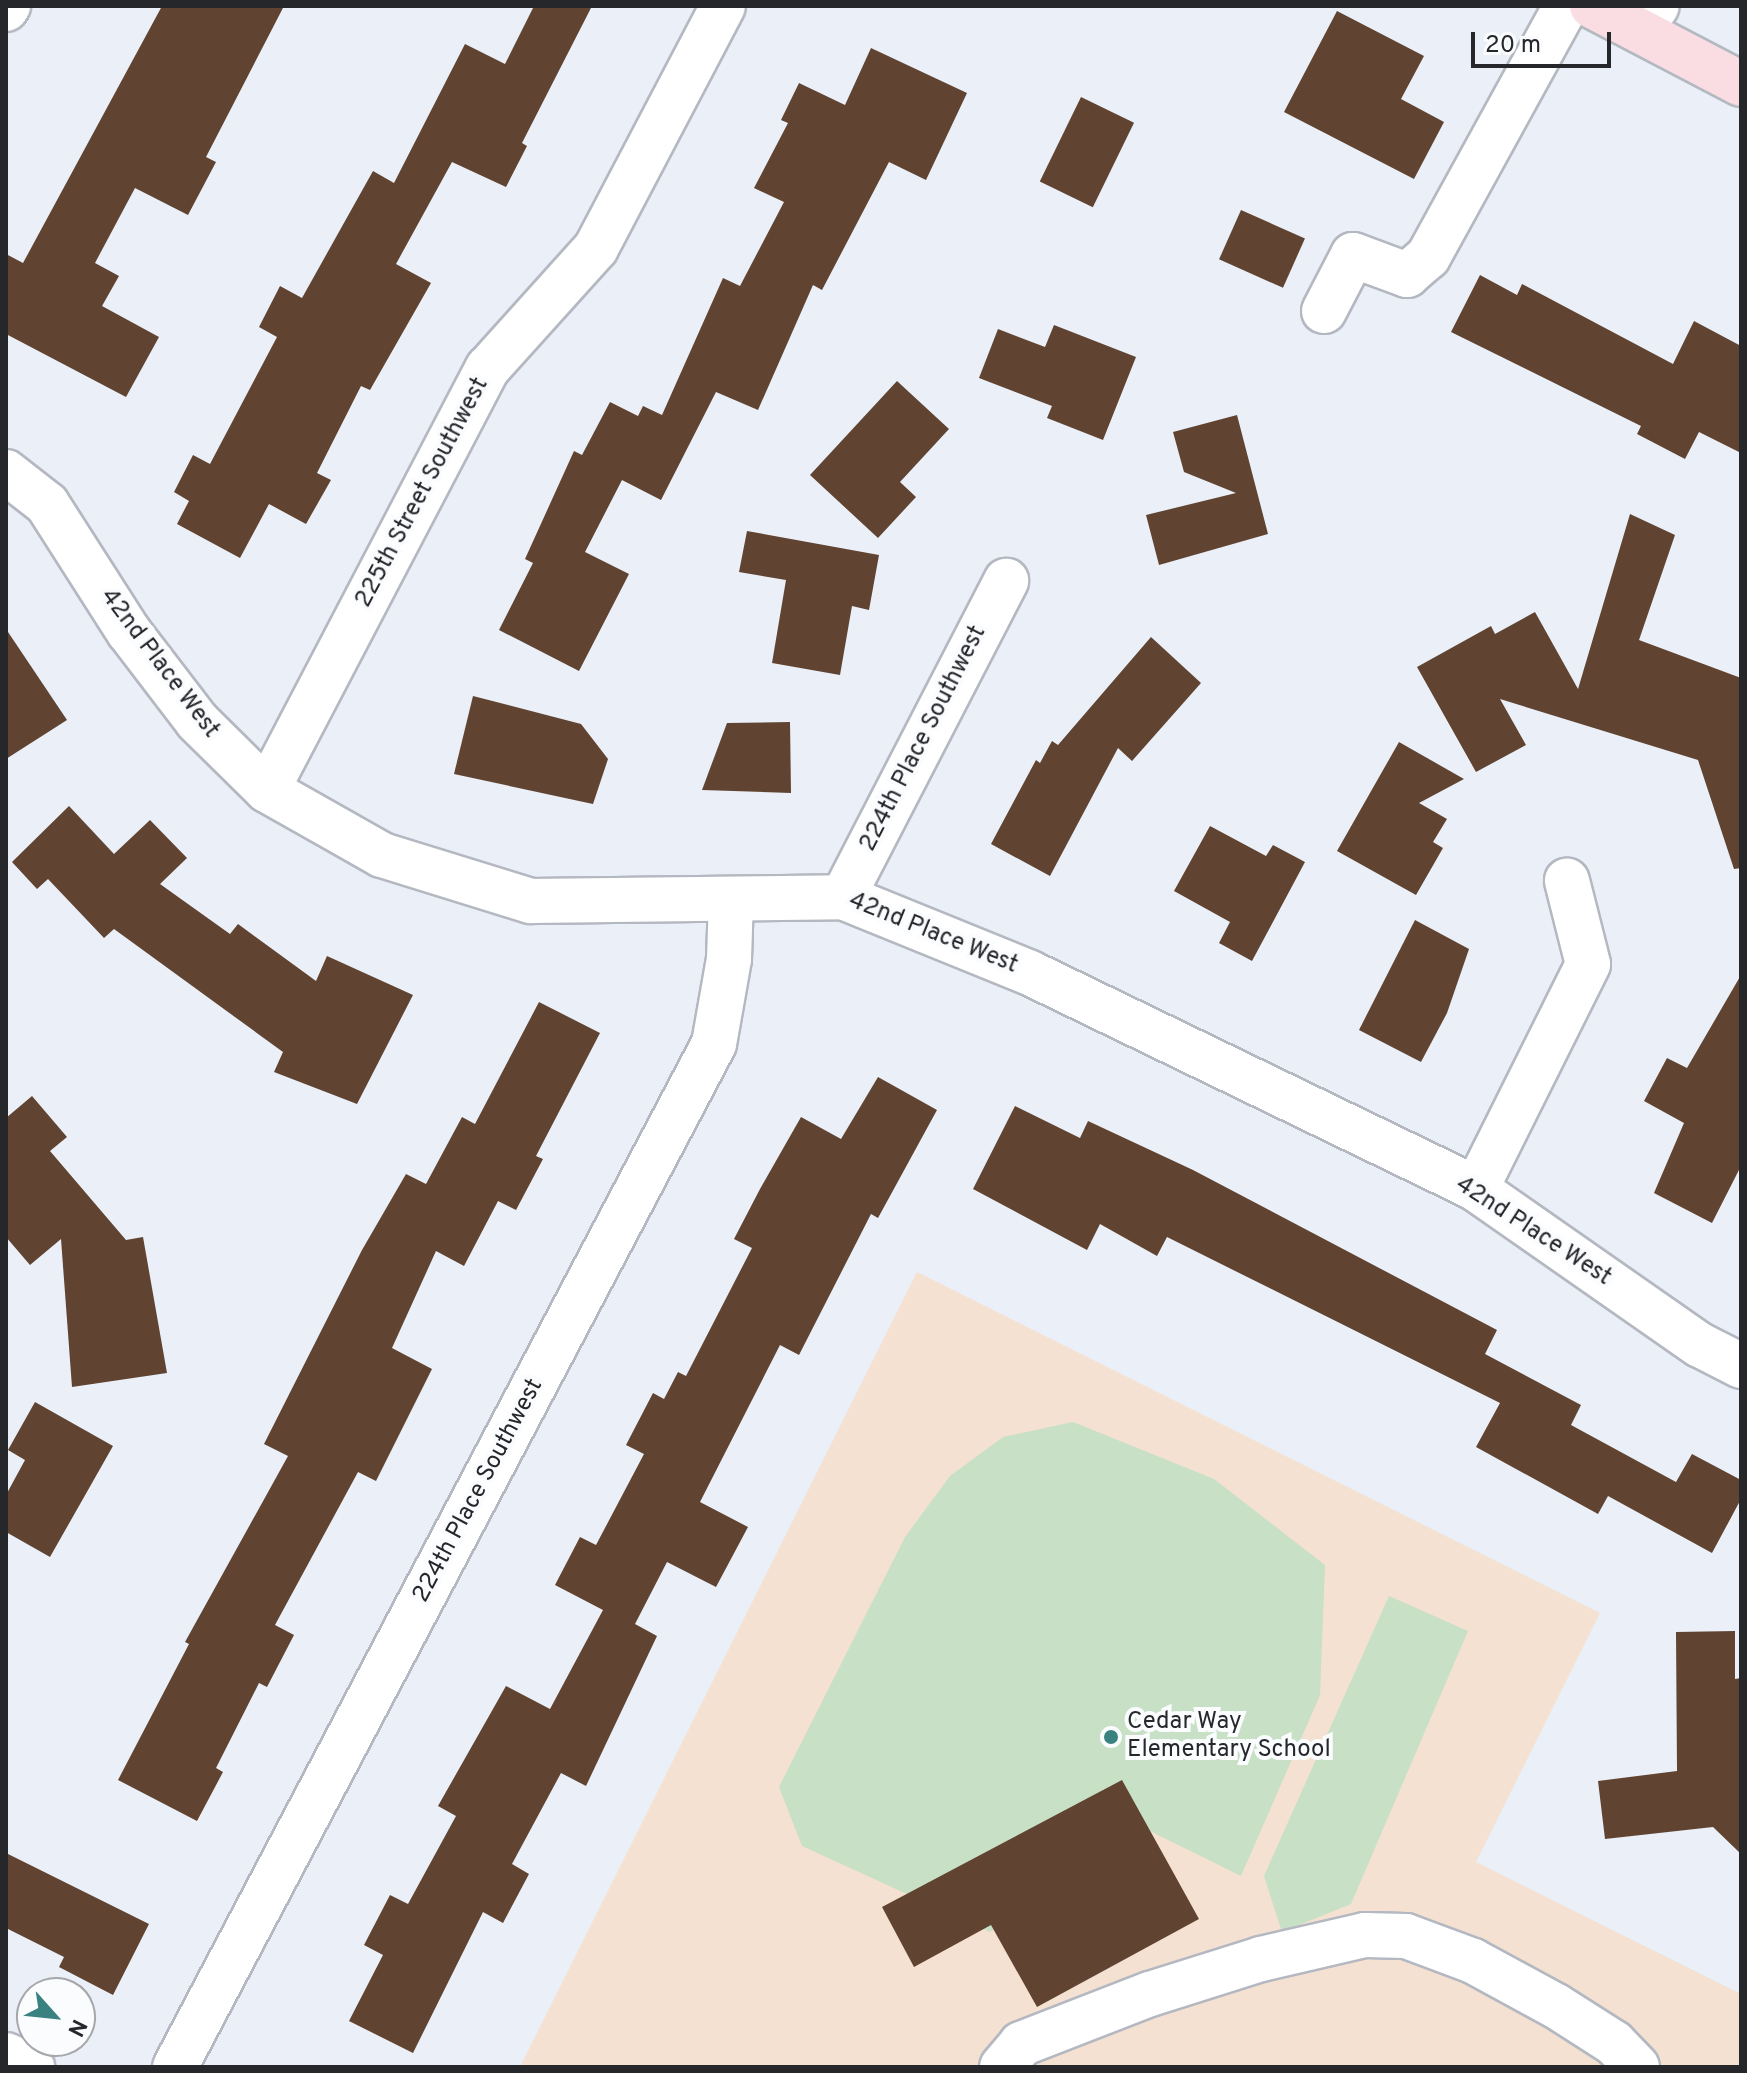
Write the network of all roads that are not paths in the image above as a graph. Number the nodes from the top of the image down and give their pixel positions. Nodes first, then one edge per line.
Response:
1 (723, 6) edge
2 (1566, 6) edge
3 (1592, 6) edge
4 (1648, 18) edge
5 (1741, 84) edge
6 (1324, 311) dead end
7 (6, 472) edge
8 (1006, 581) dead end
9 (267, 790) junction
10 (1567, 881) dead end
11 (843, 897) junction
12 (731, 899) junction
13 (1476, 1189) junction
14 (1741, 1366) edge
15 (6, 2055) edge
16 (32, 2067) edge
17 (175, 2067) edge
18 (1002, 2067) edge
19 (1637, 2067) edge

1 - 9 street, 225th Street Southwest
2 - 6 street
3 - 4 main road
4 - 5 main road
7 - 9 street, 42nd Place West
8 - 11 street, 224th Place Southwest
9 - 12 street, 42nd Place West
10 - 13 street
11 - 12 street, 42nd Place West
11 - 13 street, 42nd Place West
12 - 17 street, 224th Place Southwest
13 - 14 street, 42nd Place West
15 - 16 street
18 - 19 street

